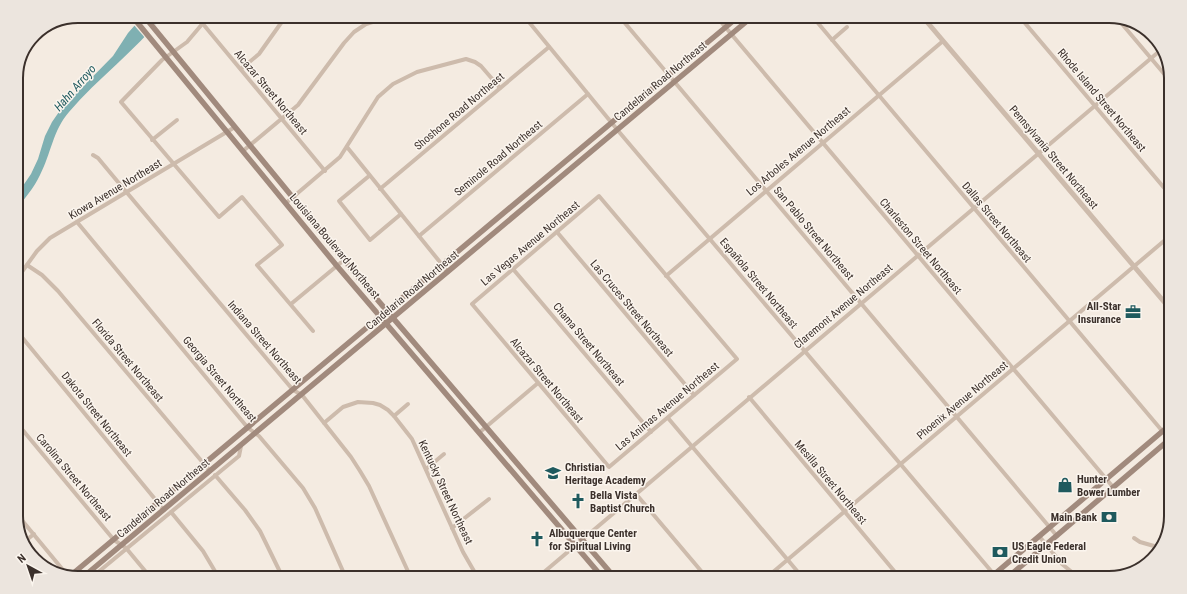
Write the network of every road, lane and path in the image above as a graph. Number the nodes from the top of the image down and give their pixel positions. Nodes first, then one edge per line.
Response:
1 (138, 23) edge
2 (150, 23) edge
3 (281, 23) edge
4 (369, 23) edge
5 (530, 23) edge
6 (625, 23) edge
7 (722, 23) edge
8 (730, 23) edge
9 (745, 23) edge
10 (818, 23) edge
11 (928, 23) edge
12 (1025, 23) edge
13 (203, 24) joint
14 (1123, 25) edge
15 (725, 27) junction
16 (847, 28) dead end
17 (731, 35) junction
18 (832, 40) junction
19 (943, 41) junction
20 (549, 47) junction
21 (174, 52) junction
22 (1157, 53) edge
23 (167, 58) junction
24 (1151, 58) junction
25 (241, 69) junction
26 (1164, 74) edge
27 (668, 75) junction
28 (674, 82) junction
29 (500, 88) junction
30 (588, 94) junction
31 (878, 95) junction
32 (1095, 107) junction
33 (282, 119) junction
34 (177, 120) dead end
35 (612, 122) junction
36 (235, 126) junction
37 (618, 130) junction
38 (227, 131) junction
39 (152, 140) junction
40 (822, 143) junction
41 (250, 145) junction
42 (347, 147) junction
43 (243, 151) junction
44 (1039, 154) junction
45 (93, 155) dead end
46 (173, 164) junction
47 (325, 171) junction
48 (369, 176) junction
49 (1164, 188) edge
50 (380, 189) junction
51 (766, 191) junction
52 (127, 192) junction
53 (292, 197) junction
54 (286, 203) junction
55 (974, 208) junction
56 (401, 214) junction
57 (77, 222) junction
58 (557, 232) junction
59 (418, 236) junction
60 (710, 238) junction
61 (1164, 241) edge
62 (918, 256) junction
63 (344, 260) junction
64 (27, 265) junction
65 (442, 265) junction
66 (337, 266) junction
67 (1134, 267) junction
68 (513, 269) junction
69 (23, 270) edge
70 (448, 272) junction
71 (666, 276) junction
72 (1164, 302) edge
73 (861, 303) junction
74 (291, 304) junction
75 (472, 304) joint
76 (387, 312) junction
77 (381, 317) junction
78 (393, 319) junction
79 (1069, 320) junction
80 (387, 324) junction
81 (313, 331) dead end
82 (23, 339) edge
83 (804, 351) junction
84 (1013, 368) junction
85 (538, 383) junction
86 (293, 390) junction
87 (302, 395) junction
88 (694, 395) junction
89 (749, 398) junction
90 (408, 404) dead end
91 (394, 416) junction
92 (957, 416) junction
93 (668, 418) junction
94 (324, 423) junction
95 (487, 427) junction
96 (248, 428) junction
97 (23, 430) edge
98 (1163, 431) joint
99 (480, 432) junction
100 (651, 432) junction
101 (256, 433) junction
102 (1164, 444) edge
103 (692, 446) junction
104 (444, 454) dead end
105 (900, 464) junction
106 (204, 465) junction
107 (608, 467) joint
108 (426, 469) junction
109 (213, 473) junction
110 (1106, 478) junction
111 (1114, 487) junction
112 (636, 494) junction
113 (489, 499) dead end
114 (158, 503) junction
115 (164, 510) junction
116 (844, 511) junction
117 (171, 512) junction
118 (23, 521) edge
119 (1049, 527) junction
120 (452, 528) junction
121 (34, 534) junction
122 (1039, 536) junction
123 (1057, 536) junction
124 (1134, 538) dead end
125 (28, 539) edge
126 (582, 539) junction
127 (114, 540) junction
128 (1046, 544) junction
129 (575, 545) junction
130 (1155, 546) edge
131 (124, 547) junction
132 (788, 559) junction
133 (63, 569) edge
134 (76, 571) edge
135 (91, 571) edge
136 (98, 571) edge
137 (145, 571) edge
138 (215, 571) edge
139 (280, 571) edge
140 (343, 571) edge
141 (408, 571) edge
142 (474, 571) edge
143 (545, 571) edge
144 (598, 571) edge
145 (609, 571) edge
146 (701, 571) edge
147 (774, 571) edge
148 (797, 571) edge
149 (894, 571) edge
150 (988, 571) edge
151 (1000, 571) edge
152 (1015, 571) edge
153 (1070, 571) edge

1 - 23 main road, Louisiana Boulevard Northeast
2 - 21 main road, Louisiana Boulevard Northeast
3 - 25 street
4 - 33 street
5 - 20 street, Española Street Northeast
6 - 27 street, San Pablo Street Northeast
7 - 15 street, Charleston Street Northeast
8 - 15 main road, Candelaria Road Northeast
9 - 17 main road, Candelaria Road Northeast
10 - 18 street, Dallas Street Northeast
11 - 19 street, Pennsylvania Street Northeast
12 - 32 street, Rhode Island Street Northeast
13 - 21 street
13 - 25 street, Alcazar Street Northeast
14 - 24 street
15 - 17 street, Charleston Street Northeast
15 - 27 main road, Candelaria Road Northeast
16 - 18 street
17 - 28 main road, Candelaria Road Northeast
17 - 40 street, Charleston Street Northeast
18 - 31 street, Dallas Street Northeast
19 - 31 street, Los Arboles Avenue Northeast
19 - 44 street, Pennsylvania Street Northeast
20 - 29 street, Shoshone Road Northeast
20 - 30 street, Española Street Northeast
21 - 23 street
21 - 36 main road, Louisiana Boulevard Northeast
22 - 24 street, Claremont Avenue Northeast
23 - 38 main road, Louisiana Boulevard Northeast
23 - 39 street
24 - 26 street
24 - 32 street, Claremont Avenue Northeast
25 - 33 street, Alcazar Street Northeast
27 - 28 street, San Pablo Street Northeast
27 - 35 main road, Candelaria Road Northeast
28 - 37 main road, Candelaria Road Northeast
28 - 51 street, San Pablo Street Northeast
29 - 42 street
29 - 50 street, Shoshone Road Northeast
30 - 35 street, Española Street Northeast
30 - 59 street, Seminole Road Northeast
31 - 40 street, Los Arboles Avenue Northeast
31 - 55 street, Dallas Street Northeast
32 - 44 street, Claremont Avenue Northeast
32 - 49 street, Rhode Island Street Northeast
33 - 41 street
33 - 47 street, Alcazar Street Northeast
34 - 39 street
35 - 37 street, Española Street Northeast
35 - 65 main road, Candelaria Road Northeast
36 - 38 street, Kiowa Avenue Northeast
36 - 41 main road, Louisiana Boulevard Northeast
37 - 60 street, Española Street Northeast
37 - 70 main road, Candelaria Road Northeast
38 - 43 main road, Louisiana Boulevard Northeast
38 - 46 street, Kiowa Avenue Northeast
39 - 46 street
40 - 51 street, Los Arboles Avenue Northeast
40 - 62 street, Charleston Street Northeast
41 - 43 street
41 - 53 main road, Louisiana Boulevard Northeast
42 - 47 street
42 - 48 street
43 - 54 main road, Louisiana Boulevard Northeast
44 - 55 street, Claremont Avenue Northeast
44 - 67 street, Pennsylvania Street Northeast
45 - 52 street, Indiana Street Northeast
46 - 52 street, Kiowa Avenue Northeast
46 - 74 street
47 - 53 street
48 - 50 street
48 - 56 street
50 - 56 street
51 - 60 street, Los Arboles Avenue Northeast
51 - 73 street, San Pablo Street Northeast
52 - 57 street, Kiowa Avenue Northeast
52 - 86 street, Indiana Street Northeast
53 - 54 street
53 - 63 main road, Louisiana Boulevard Northeast
54 - 66 main road, Louisiana Boulevard Northeast
55 - 62 street, Claremont Avenue Northeast
55 - 79 street, Dallas Street Northeast
56 - 59 street
57 - 64 street, Kiowa Avenue Northeast
57 - 96 street, Georgia Street Northeast
58 - 68 street, Las Vegas Avenue Northeast
58 - 71 street, Las Vegas Avenue Northeast
58 - 88 street, Las Cruces Street Northeast
59 - 65 street
60 - 71 street, Los Arboles Avenue Northeast
60 - 83 street, Española Street Northeast
61 - 67 street, Phoenix Avenue Northeast
62 - 73 street, Claremont Avenue Northeast
62 - 84 street, Charleston Street Northeast
63 - 66 street
63 - 76 main road, Louisiana Boulevard Northeast
64 - 69 street, Kiowa Avenue Northeast
64 - 106 street, Florida Street Northeast
65 - 70 street
65 - 76 main road, Candelaria Road Northeast
66 - 74 street
66 - 77 main road, Louisiana Boulevard Northeast
67 - 72 street, Pennsylvania Street Northeast
67 - 79 street, Phoenix Avenue Northeast
68 - 75 street, Las Vegas Avenue Northeast
68 - 100 street, Chama Street Northeast
70 - 78 main road, Candelaria Road Northeast
71 - 88 street, Las Animas Avenue Northeast
73 - 83 street, Claremont Avenue Northeast
73 - 92 street, San Pablo Street Northeast
74 - 81 street
75 - 85 street, Alcazar Street Northeast
76 - 77 main road, Candelaria Road Northeast
76 - 78 main road, Louisiana Boulevard Northeast
77 - 80 main road, Louisiana Boulevard Northeast
77 - 86 main road, Candelaria Road Northeast
78 - 80 main road, Candelaria Road Northeast
78 - 95 main road, Louisiana Boulevard Northeast
79 - 84 street, Phoenix Avenue Northeast
79 - 98 street, Dallas Street Northeast
80 - 87 main road, Candelaria Road Northeast
80 - 99 main road, Louisiana Boulevard Northeast
82 - 114 street, Dakota Street Northeast
83 - 89 street, Claremont Avenue Northeast
83 - 105 street, Española Street Northeast
84 - 92 street, Phoenix Avenue Northeast
84 - 110 street, Charleston Street Northeast
85 - 95 street
85 - 107 street, Alcazar Street Northeast
86 - 87 street, Indiana Street Northeast
86 - 96 main road, Candelaria Road Northeast
87 - 94 street, Indiana Street Northeast
87 - 101 main road, Candelaria Road Northeast
88 - 93 street, Las Animas Avenue Northeast
89 - 103 street, Claremont Avenue Northeast
89 - 116 street, Mesilla Street Northeast
90 - 91 street
91 - 94 street, Kentucky Street Northeast
91 - 108 street, Kentucky Street Northeast
92 - 105 street, Phoenix Avenue Northeast
92 - 119 street, San Pablo Street Northeast
93 - 100 street, Las Animas Avenue Northeast
93 - 103 street
94 - 141 street, Indiana Street Northeast
95 - 99 street
95 - 126 main road, Louisiana Boulevard Northeast
96 - 101 street, Georgia Street Northeast
96 - 106 main road, Candelaria Road Northeast
97 - 127 street, Carolina Street Northeast
98 - 110 main road
99 - 129 main road, Louisiana Boulevard Northeast
100 - 107 street, Las Animas Avenue Northeast
101 - 109 main road, Candelaria Road Northeast
101 - 140 street, Georgia Street Northeast
102 - 111 main road
103 - 112 street, Claremont Avenue Northeast
103 - 132 street
104 - 108 street
105 - 116 street, Phoenix Avenue Northeast
105 - 150 street, Española Street Northeast
106 - 109 street, Florida Street Northeast
106 - 114 main road, Candelaria Road Northeast
108 - 120 street, Kentucky Street Northeast
109 - 115 main road, Candelaria Road Northeast
109 - 117 street
109 - 139 street, Florida Street Northeast
110 - 111 street, Charleston Street Northeast
110 - 119 main road
111 - 123 main road
112 - 126 street, Claremont Avenue Northeast
112 - 146 street
113 - 120 street
114 - 115 street, Dakota Street Northeast
114 - 127 main road, Candelaria Road Northeast
115 - 131 main road, Candelaria Road Northeast
116 - 132 street, Phoenix Avenue Northeast
116 - 149 street, Mesilla Street Northeast
117 - 131 street
117 - 138 street
118 - 121 street
119 - 122 main road
119 - 123 street, San Pablo Street Northeast
120 - 142 street, Kentucky Street Northeast
121 - 125 street
121 - 133 street
122 - 128 street
122 - 151 main road
123 - 128 main road
124 - 130 street
126 - 129 street, Claremont Avenue Northeast
126 - 145 main road, Louisiana Boulevard Northeast
127 - 131 street, Carolina Street Northeast
127 - 134 main road, Candelaria Road Northeast
128 - 152 main road
128 - 153 street
129 - 143 street, Claremont Avenue Northeast
129 - 144 main road, Louisiana Boulevard Northeast
131 - 135 main road, Candelaria Road Northeast
131 - 136 street
131 - 137 street, Carolina Street Northeast
132 - 147 street, Phoenix Avenue Northeast
132 - 148 street

